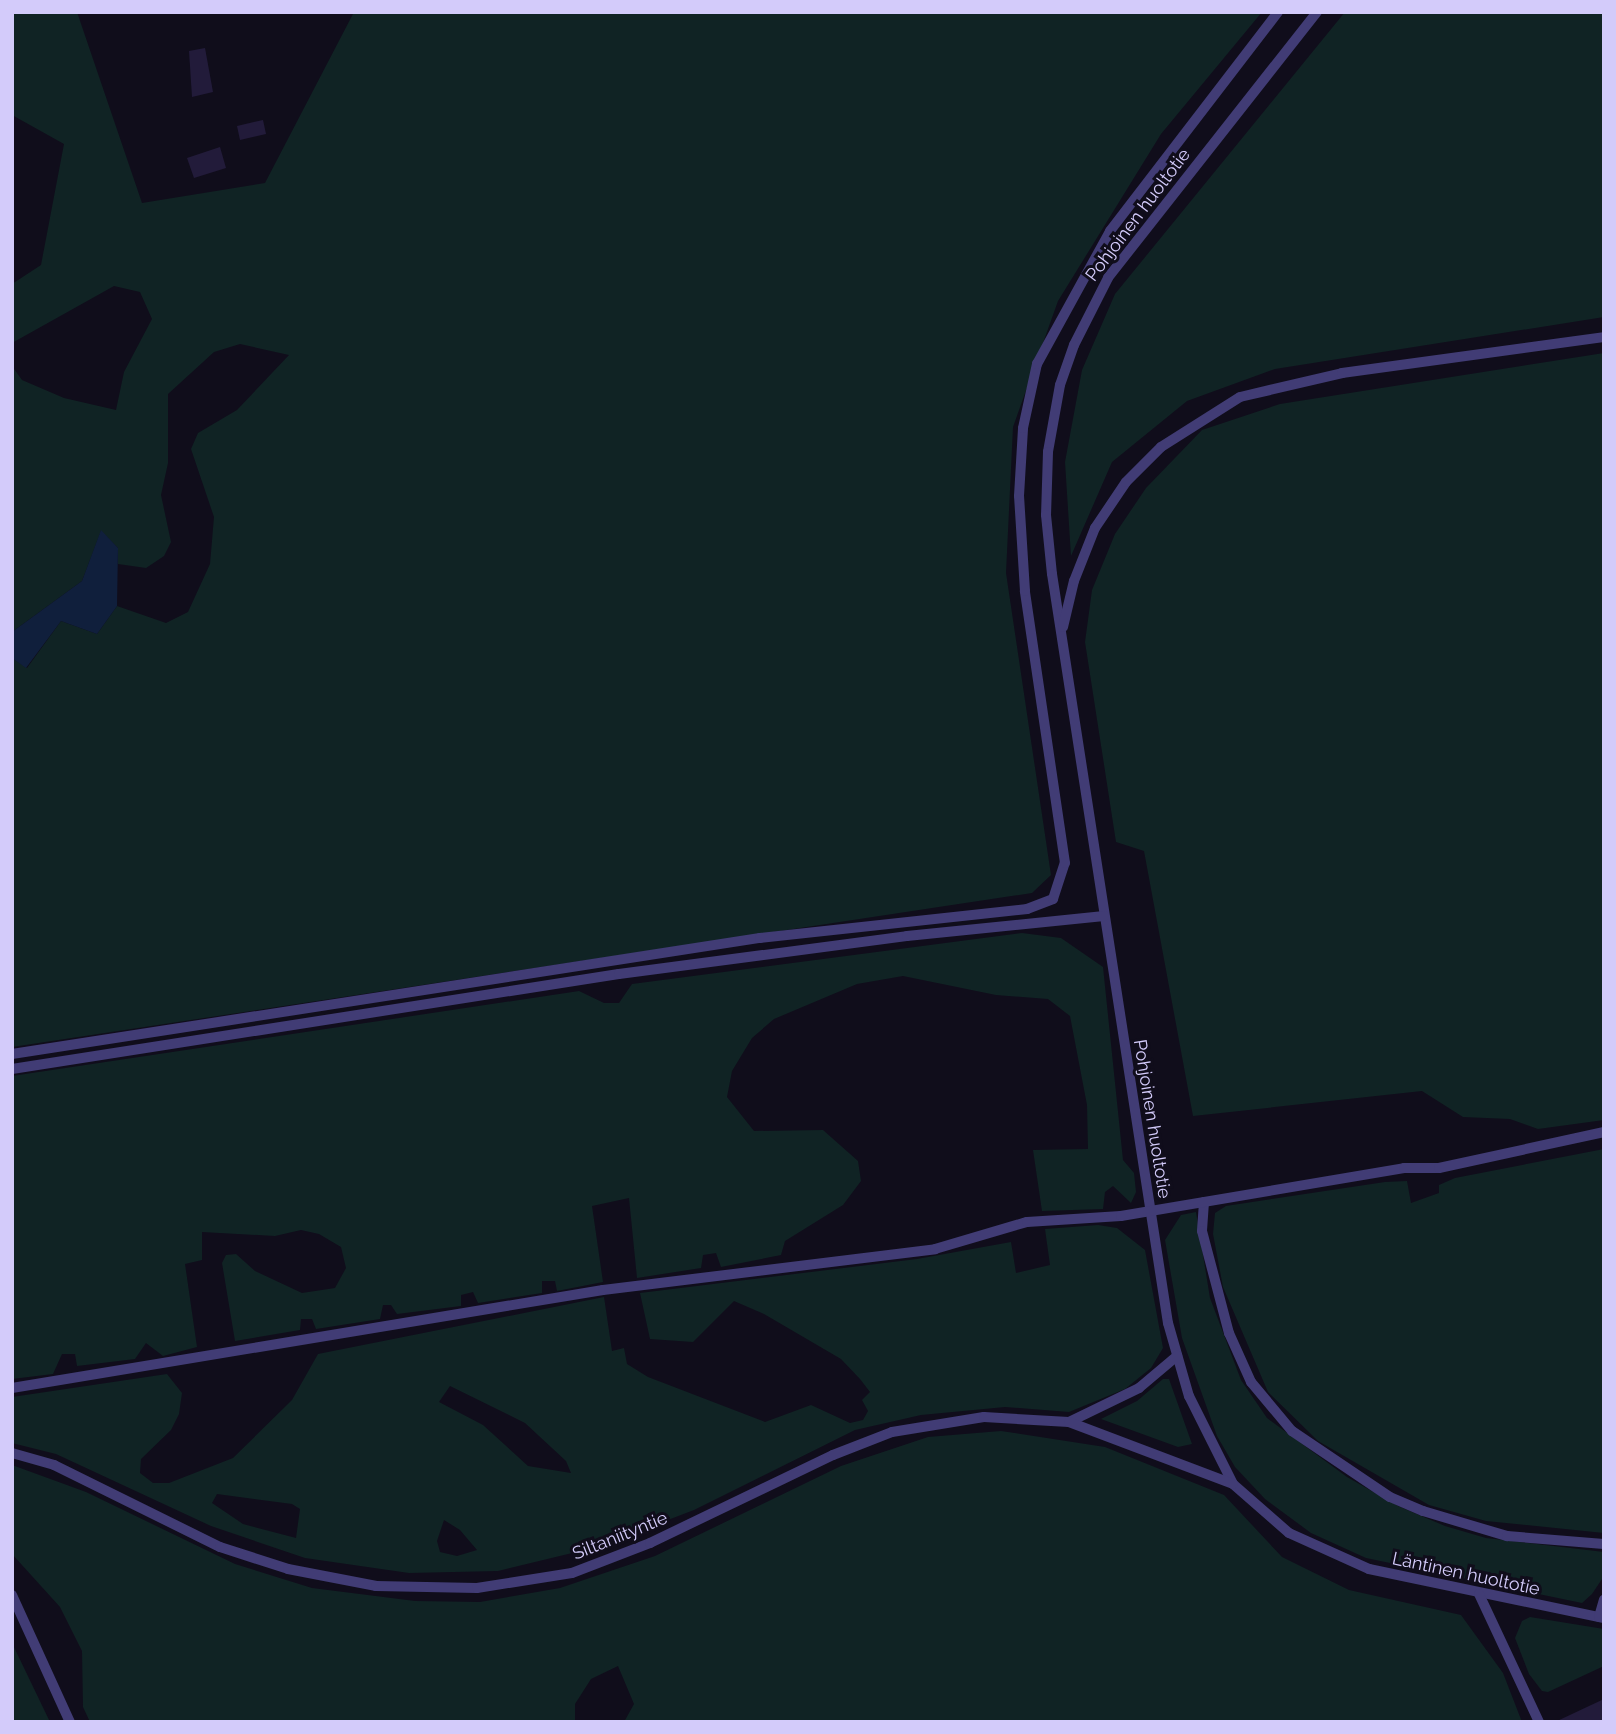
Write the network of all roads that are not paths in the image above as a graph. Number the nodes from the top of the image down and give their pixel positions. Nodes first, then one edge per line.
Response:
1 (1278, 12) edge
2 (1317, 12) edge
3 (1604, 337) edge
4 (1062, 634) junction
5 (1104, 916) junction
6 (12, 1054) edge
7 (12, 1069) edge
8 (1604, 1132) edge
9 (1204, 1202) junction
10 (1150, 1211) junction
11 (1177, 1356) junction
12 (12, 1388) edge
13 (1069, 1422) junction
14 (12, 1453) edge
15 (1233, 1484) junction
16 (1604, 1544) edge
17 (1324, 1552) joint
18 (1479, 1594) junction
19 (12, 1595) edge
20 (1604, 1600) edge
21 (1601, 1618) edge
22 (70, 1722) edge
23 (1539, 1722) edge

1 - 6 lane
2 - 4 lane, Pohjoinen huoltotie
3 - 4 lane, Pohjoinen huoltotie
4 - 5 lane, Pohjoinen huoltotie
5 - 7 lane
5 - 10 lane, Pohjoinen huoltotie
8 - 9 lane
9 - 10 lane
9 - 16 lane
10 - 11 lane, Pohjoinen huoltotie
10 - 12 lane
11 - 13 lane
11 - 15 lane, Pohjoinen huoltotie
13 - 14 lane, Siltaniityntie
13 - 15 lane, Siltaniityntie
15 - 17 lane, Pohjoinen huoltotie
17 - 18 lane, Läntinen huoltotie
18 - 21 lane, Läntinen huoltotie
18 - 23 lane
19 - 22 lane
20 - 21 lane

